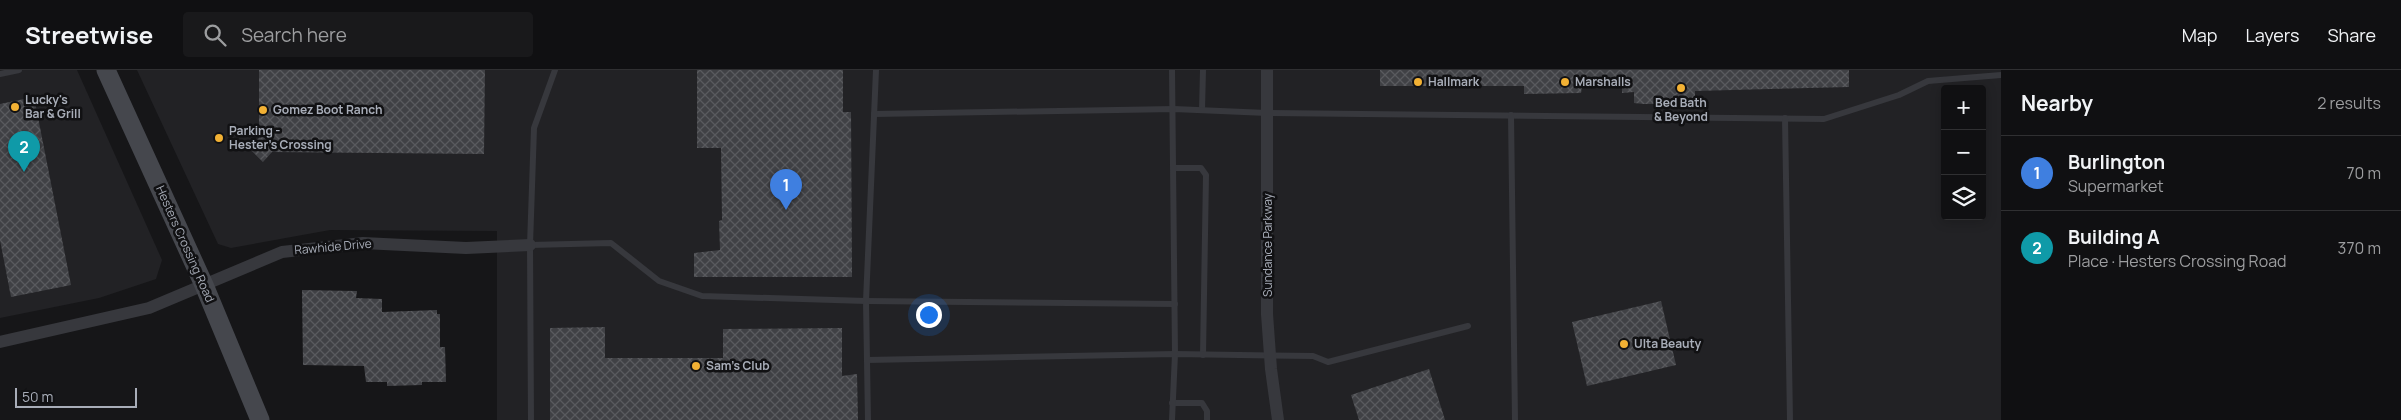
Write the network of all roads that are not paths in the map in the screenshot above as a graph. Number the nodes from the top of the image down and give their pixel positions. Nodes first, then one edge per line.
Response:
1 (19, 70) edge
2 (106, 70) edge
3 (555, 70) edge
4 (876, 70) edge
5 (1172, 70) edge
6 (1203, 70) edge
7 (1267, 70) edge
8 (0, 74) edge
9 (2001, 75) edge
10 (1174, 109) junction
11 (1202, 110) junction
12 (1267, 112) junction
13 (874, 114) junction
14 (1511, 115) junction
15 (1785, 118) junction
16 (1174, 168) junction
17 (530, 246) junction
18 (204, 285) junction
19 (866, 301) junction
20 (1175, 304) junction
21 (1468, 326) dead end
22 (0, 342) edge
23 (1175, 354) junction
24 (1202, 355) junction
25 (1270, 356) junction
26 (867, 360) junction
27 (1172, 403) junction
28 (260, 420) edge
29 (531, 420) edge
30 (868, 420) edge
31 (1172, 420) edge
32 (1207, 420) edge
33 (1278, 420) edge
34 (1515, 420) edge
35 (1790, 420) edge

1 - 8 lane
2 - 18 street, Hesters Crossing Road
3 - 17 lane
4 - 13 lane
5 - 10 lane
6 - 11 lane
7 - 12 street, Sundance Parkway
9 - 15 lane
10 - 11 lane
10 - 13 lane
10 - 16 lane
11 - 12 lane
12 - 14 lane
12 - 25 street, Sundance Parkway
13 - 19 lane
14 - 15 lane
14 - 34 lane
15 - 35 lane
16 - 20 lane
16 - 24 lane
17 - 18 street, Rawhide Drive
17 - 19 lane
17 - 29 lane
18 - 22 street, Rawhide Drive
18 - 28 street, Hesters Crossing Road
19 - 20 lane
19 - 26 lane
20 - 23 lane
21 - 25 lane
23 - 24 lane
23 - 26 lane
23 - 27 lane
24 - 25 lane
25 - 33 street, Sundance Parkway
26 - 30 lane
27 - 31 lane
27 - 32 lane

